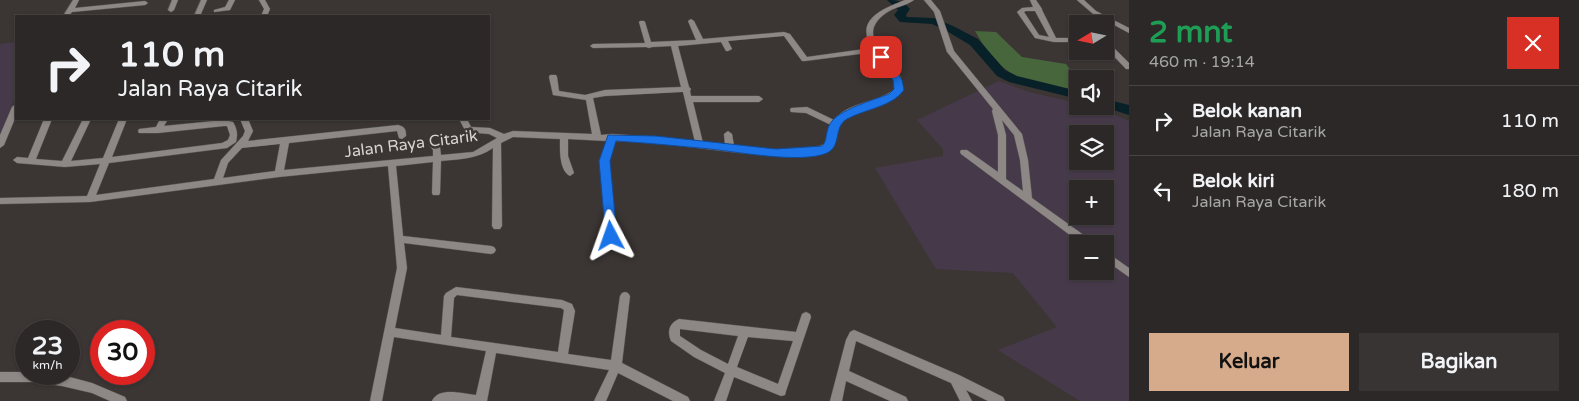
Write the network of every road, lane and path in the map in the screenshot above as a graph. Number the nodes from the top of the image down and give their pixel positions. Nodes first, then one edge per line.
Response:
1 (76, 0) edge
2 (175, 0) edge
3 (204, 0) edge
4 (232, 0) edge
5 (262, 0) edge
6 (927, 0) edge
7 (1033, 0) edge
8 (1080, 0) edge
9 (907, 1) edge
10 (146, 2) edge
11 (101, 8) junction
12 (1039, 9) junction
13 (142, 10) dead end
14 (171, 10) dead end
15 (216, 10) dead end
16 (68, 13) edge
17 (97, 15) edge
18 (197, 15) edge
19 (264, 15) edge
20 (1100, 15) edge
21 (690, 21) dead end
22 (642, 22) dead end
23 (1114, 23) edge
24 (1129, 31) edge
25 (723, 39) junction
26 (700, 40) junction
27 (1054, 40) junction
28 (1069, 40) edge
29 (674, 44) junction
30 (594, 46) dead end
31 (649, 46) junction
32 (728, 49) dead end
33 (876, 50) junction
34 (1114, 52) edge
35 (1129, 67) edge
36 (553, 77) dead end
37 (687, 90) junction
38 (586, 97) junction
39 (689, 99) junction
40 (759, 99) dead end
41 (996, 109) junction
42 (15, 110) edge
43 (794, 110) dead end
44 (48, 120) edge
45 (87, 120) edge
46 (124, 120) edge
47 (163, 120) edge
48 (244, 120) edge
49 (464, 120) edge
50 (835, 124) junction
51 (158, 130) junction
52 (142, 131) dead end
53 (728, 134) dead end
54 (402, 136) dead end
55 (564, 136) junction
56 (597, 137) junction
57 (612, 138) junction
58 (500, 139) junction
59 (285, 140) junction
60 (432, 144) dead end
61 (0, 145) edge
62 (242, 145) junction
63 (700, 145) junction
64 (730, 149) junction
65 (964, 152) dead end
66 (17, 160) dead end
67 (106, 160) junction
68 (438, 160) junction
69 (31, 161) junction
70 (65, 164) junction
71 (392, 164) junction
72 (570, 173) dead end
73 (279, 174) junction
74 (1002, 180) junction
75 (218, 182) junction
76 (436, 193) dead end
77 (90, 199) junction
78 (1028, 199) junction
79 (0, 201) edge
80 (497, 226) dead end
81 (1077, 235) edge
82 (611, 236) dead end
83 (399, 239) junction
84 (491, 250) dead end
85 (1114, 262) edge
86 (1129, 273) edge
87 (625, 296) dead end
88 (806, 317) dead end
89 (389, 332) junction
90 (745, 332) junction
91 (800, 337) junction
92 (446, 340) junction
93 (492, 347) junction
94 (562, 357) junction
95 (616, 366) junction
96 (732, 370) junction
97 (843, 374) junction
98 (0, 377) edge
99 (956, 379) junction
100 (121, 401) edge
101 (376, 401) edge
102 (438, 401) edge
103 (480, 401) edge
104 (600, 401) edge
105 (684, 401) edge
106 (720, 401) edge
107 (836, 401) edge
108 (902, 401) edge
109 (966, 401) edge
110 (999, 401) edge

1 - 16 street
2 - 14 street
3 - 18 street
4 - 15 street
5 - 19 street
6 - 41 street
7 - 12 street
8 - 20 street
9 - 33 street
10 - 11 street
10 - 13 street
11 - 16 street
11 - 17 street
12 - 27 street
12 - 27 street
21 - 26 street
22 - 31 street
23 - 24 street
25 - 26 street
25 - 32 street
25 - 33 street
26 - 29 street
27 - 28 street
29 - 31 street
29 - 37 street
30 - 31 street
33 - 50 street
34 - 35 street
36 - 38 street
37 - 38 street
37 - 39 street
38 - 56 street
39 - 40 street
39 - 63 street
41 - 74 street
41 - 78 street
42 - 61 street
43 - 50 street
44 - 69 street
45 - 70 street
46 - 67 street
47 - 51 street
48 - 62 street
49 - 58 street
50 - 64 street, Jalan Raya Citarik
51 - 52 street
51 - 67 street
53 - 64 street
54 - 59 street
55 - 56 street, Jalan Raya Citarik
55 - 58 street, Jalan Raya Citarik
55 - 72 street
56 - 57 street, Jalan Raya Citarik
57 - 63 street, Jalan Raya Citarik
57 - 82 street
58 - 68 street, Jalan Raya Citarik
58 - 80 street
59 - 62 street
59 - 73 street
60 - 68 street
62 - 75 street
63 - 64 street, Jalan Raya Citarik
65 - 74 street
66 - 69 street
67 - 70 street
67 - 77 street
68 - 71 street, Jalan Raya Citarik
68 - 76 street
69 - 70 street
71 - 73 street, Jalan Raya Citarik
71 - 83 street
73 - 75 street, Jalan Raya Citarik
74 - 78 street
75 - 77 street, Jalan Raya Citarik
77 - 79 street, Jalan Raya Citarik
78 - 81 street
83 - 84 street
83 - 89 street
85 - 86 street
87 - 95 street
88 - 91 street
89 - 92 street
89 - 101 street
90 - 91 street
90 - 96 street
90 - 96 street
91 - 96 street
92 - 93 street
92 - 94 street
93 - 94 street
93 - 103 street
94 - 95 street
95 - 104 street
95 - 105 street
96 - 106 street
97 - 99 street
97 - 107 street
97 - 108 street
98 - 100 street
99 - 109 street
99 - 110 street
102 - 103 street

